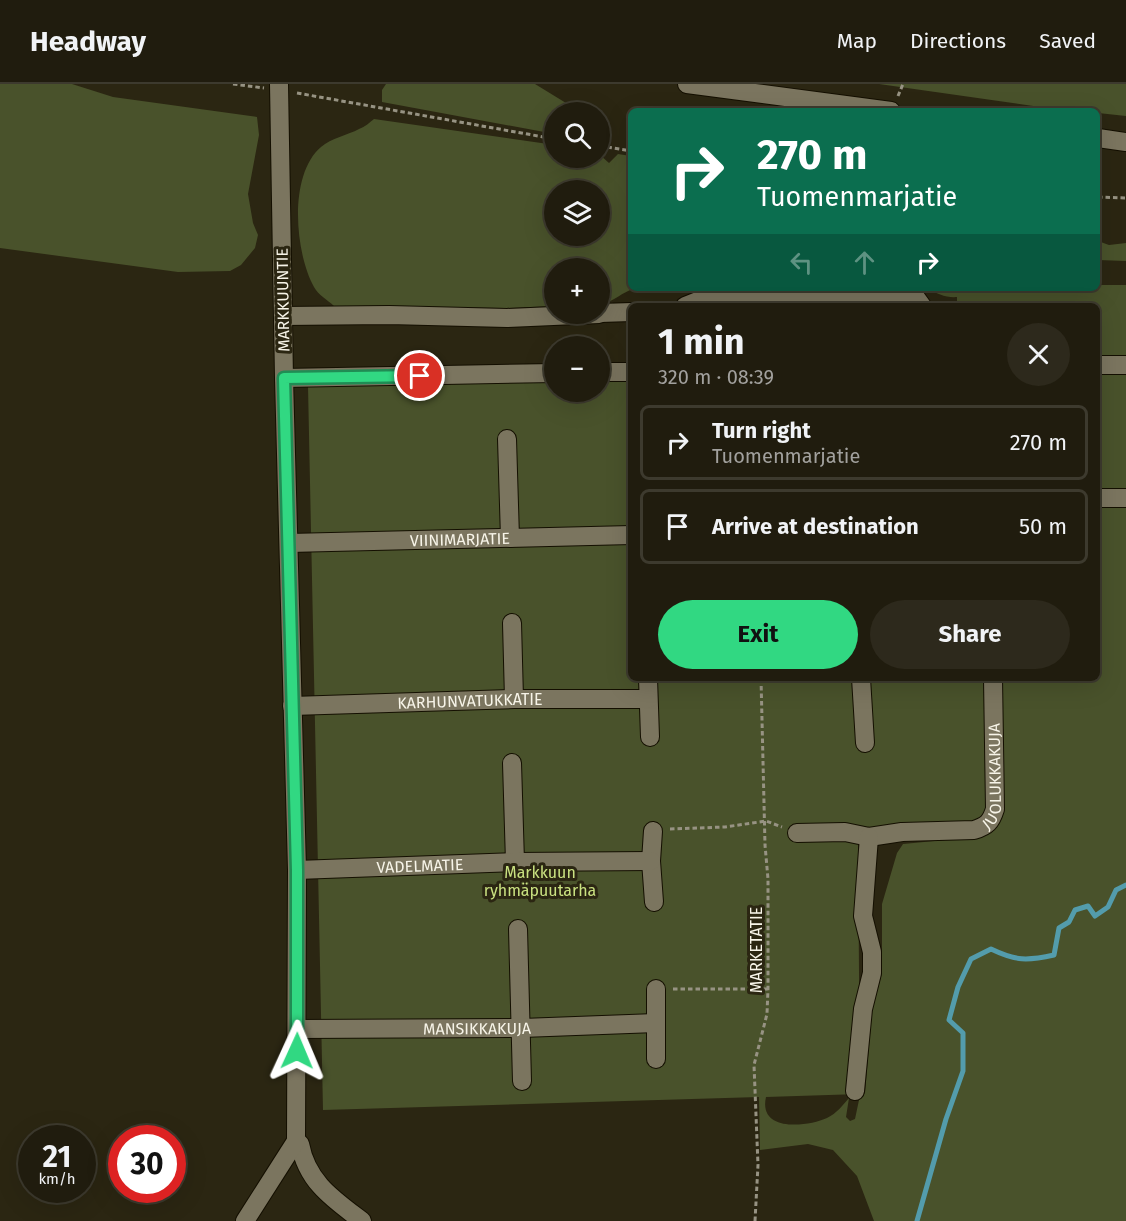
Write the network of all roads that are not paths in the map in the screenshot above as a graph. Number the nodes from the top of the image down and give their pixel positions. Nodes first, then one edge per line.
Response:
1 (687, 84) edge
2 (279, 87) edge
3 (868, 108) edge
4 (1100, 138) edge
5 (1126, 142) edge
6 (861, 291) edge
7 (861, 291) edge
8 (692, 303) edge
9 (920, 303) edge
10 (628, 312) edge
11 (610, 313) edge
12 (283, 316) junction
13 (544, 316) edge
14 (1126, 365) edge
15 (1100, 366) edge
16 (610, 372) edge
17 (628, 372) edge
18 (544, 373) edge
19 (284, 378) junction
20 (507, 439) dead end
21 (1100, 498) edge
22 (1126, 498) edge
23 (628, 535) edge
24 (510, 538) junction
25 (289, 543) junction
26 (512, 623) dead end
27 (648, 681) edge
28 (861, 681) edge
29 (993, 681) edge
30 (514, 699) junction
31 (648, 699) junction
32 (292, 706) junction
33 (650, 737) dead end
34 (865, 743) dead end
35 (512, 763) dead end
36 (653, 831) road end
37 (797, 833) dead end
38 (869, 837) junction
39 (651, 861) junction
40 (515, 862) junction
41 (297, 870) junction
42 (654, 902) dead end
43 (518, 929) dead end
44 (656, 989) road end
45 (656, 1023) junction
46 (522, 1028) junction
47 (297, 1029) junction
48 (656, 1059) dead end
49 (522, 1080) dead end
50 (855, 1091) dead end
51 (296, 1141) junction
52 (246, 1221) edge
53 (362, 1221) edge

1 - 3 street
2 - 12 street, MARKKUUNTIE
4 - 5 street
6 - 8 street
7 - 9 street
10 - 11 street
12 - 13 street
12 - 19 street, MARKKUUNTIE
14 - 15 street
16 - 17 street
18 - 19 street
19 - 25 street, MARKKUUNTIE
20 - 24 street
21 - 22 street
23 - 24 street, VIINIMARJATIE
24 - 25 street, VIINIMARJATIE
25 - 32 street, MARKKUUNTIE
26 - 30 street
27 - 31 street
28 - 34 street
29 - 38 street, JUOLUKKAKUJA
30 - 31 street, KARHUNVATUKKATIE
30 - 32 street, KARHUNVATUKKATIE
31 - 33 street
32 - 41 street, MARKKUUNTIE
35 - 40 street
36 - 39 street
37 - 38 street, JUOLUKKAKUJA
38 - 50 street
39 - 40 street, VADELMATIE
39 - 42 street
40 - 41 street, VADELMATIE
41 - 47 street, MARKKUUNTIE
43 - 46 street
44 - 45 street
45 - 46 street, MANSIKKAKUJA
45 - 48 street
46 - 47 street, MANSIKKAKUJA
46 - 49 street
47 - 51 street, MARKKUUNTIE
51 - 52 street
51 - 53 street

